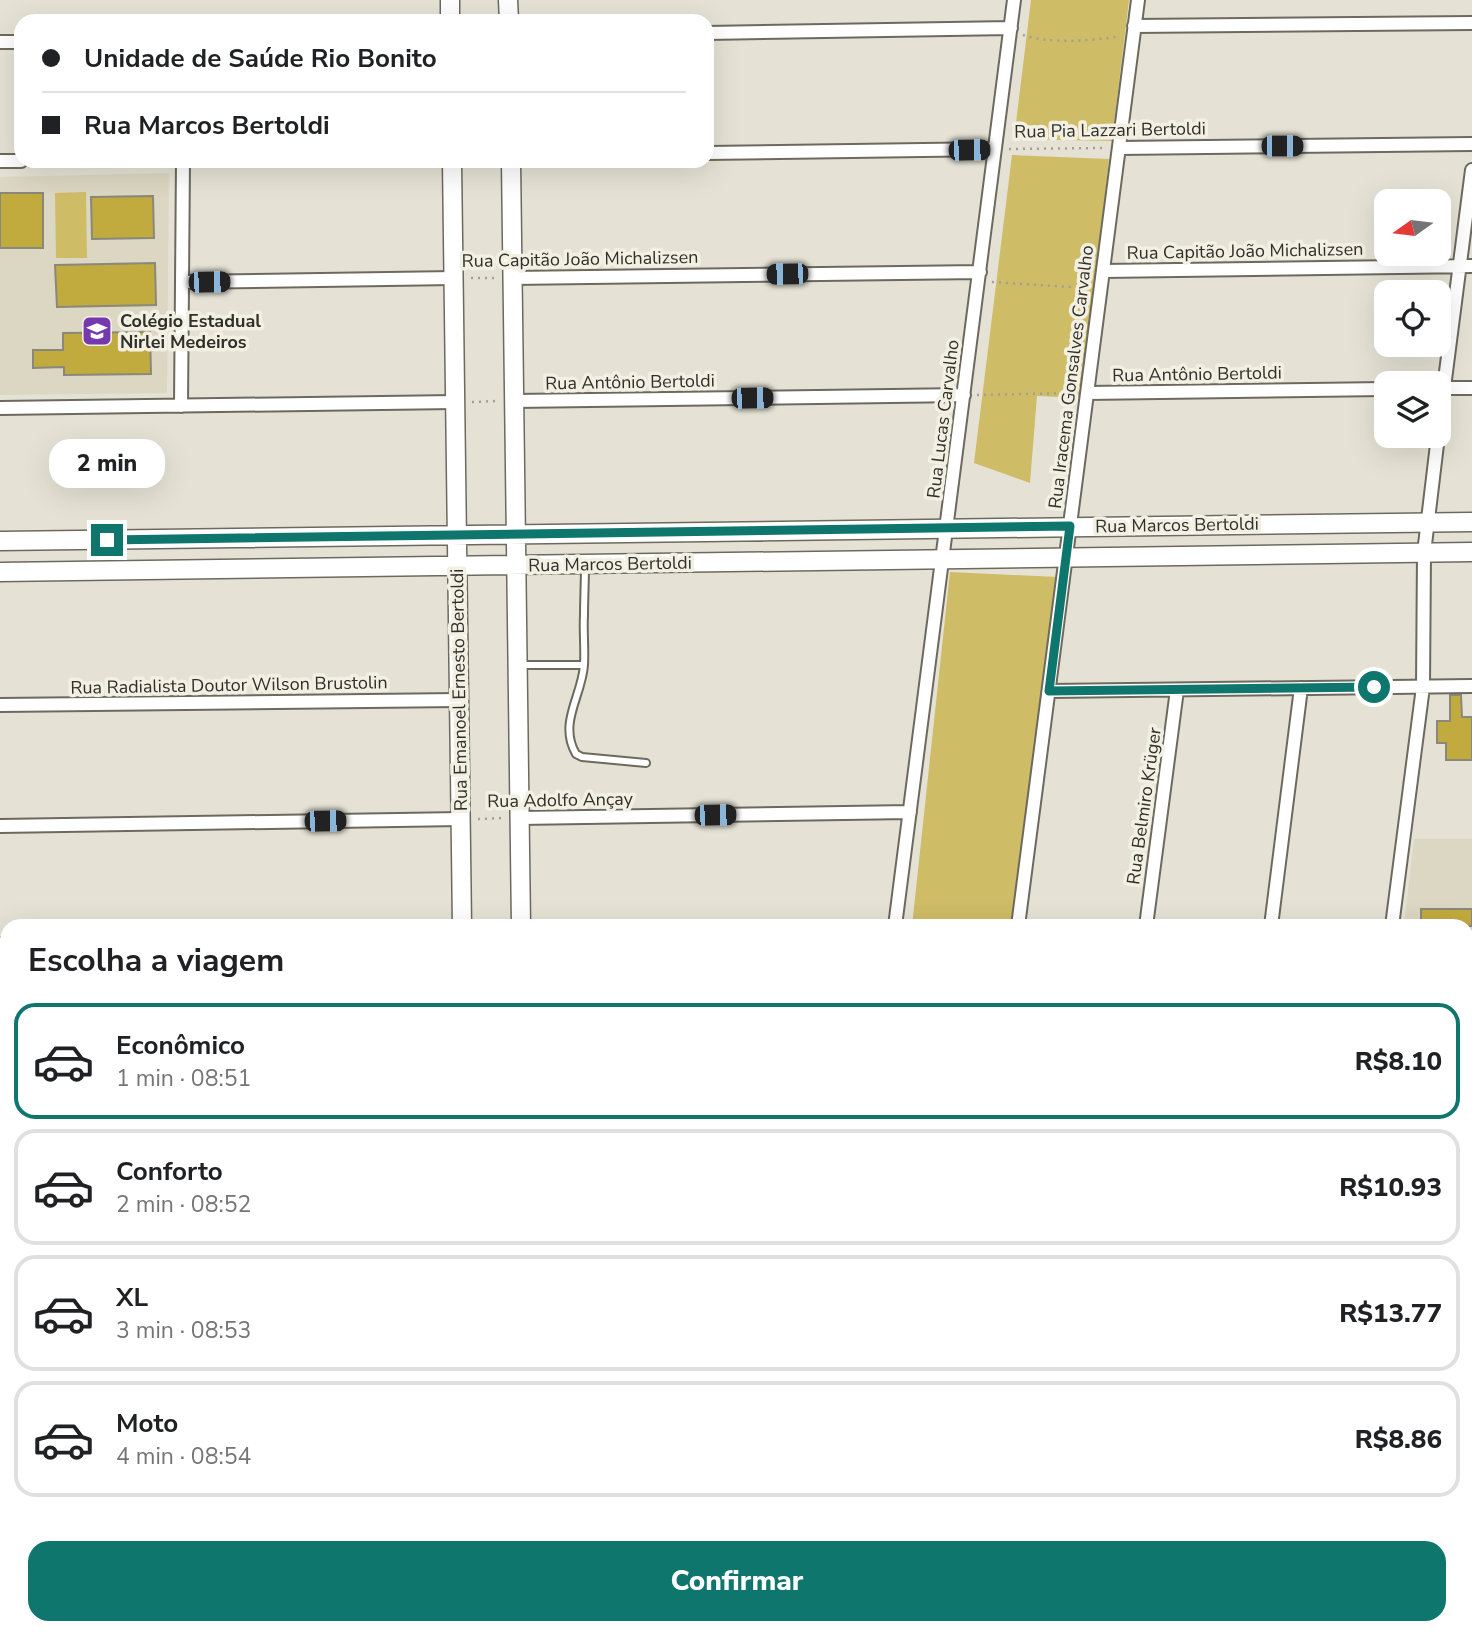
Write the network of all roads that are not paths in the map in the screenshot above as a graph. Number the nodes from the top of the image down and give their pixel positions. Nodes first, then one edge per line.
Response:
1 (1014, 0) edge
2 (1138, 0) edge
3 (1472, 23) edge
4 (1134, 26) junction
5 (1011, 29) junction
6 (714, 33) edge
7 (1472, 144) edge
8 (1119, 148) junction
9 (995, 149) junction
10 (714, 153) edge
11 (183, 168) edge
12 (452, 168) edge
13 (511, 168) edge
14 (1472, 170) edge
15 (1466, 266) edge
16 (1103, 271) junction
17 (979, 277) junction
18 (453, 278) junction
19 (512, 278) junction
20 (182, 282) junction
21 (1444, 371) edge
22 (1451, 388) edge
23 (1472, 388) edge
24 (1374, 389) edge
25 (1087, 393) junction
26 (964, 395) junction
27 (514, 401) junction
28 (455, 402) junction
29 (181, 406) junction
30 (0, 408) edge
31 (1436, 448) edge
32 (1427, 522) junction
33 (1472, 522) edge
34 (1070, 526) junction
35 (946, 528) junction
36 (516, 535) junction
37 (457, 536) junction
38 (0, 541) edge
39 (1472, 552) edge
40 (1424, 553) junction
41 (1066, 557) junction
42 (943, 559) junction
43 (585, 564) junction
44 (457, 565) junction
45 (516, 565) junction
46 (0, 572) edge
47 (517, 665) junction
48 (584, 665) junction
49 (1472, 686) edge
50 (1423, 687) junction
51 (1301, 688) junction
52 (1177, 690) junction
53 (1049, 691) junction
54 (459, 699) junction
55 (0, 705) edge
56 (646, 763) dead end
57 (910, 812) junction
58 (520, 818) junction
59 (461, 819) junction
60 (0, 826) edge
61 (462, 919) edge
62 (521, 919) edge
63 (896, 919) edge
64 (1019, 919) edge
65 (1147, 919) edge
66 (1272, 919) edge
67 (1393, 919) edge

1 - 5 street, Rua Lucas Carvalho
2 - 4 street, Rua Iracema Gonsalves Carvalho
3 - 4 street
4 - 8 street, Rua Iracema Gonsalves Carvalho
5 - 6 street
5 - 9 street, Rua Lucas Carvalho
7 - 8 street, Rua Pia Lazzari Bertoldi
8 - 16 street, Rua Iracema Gonsalves Carvalho
9 - 10 street, Rua Pia Lazzari Bertoldi
9 - 17 street, Rua Lucas Carvalho
11 - 20 street
12 - 18 street, Rua Emanoel Ernesto Bertoldi
13 - 19 street
14 - 15 street
15 - 16 street, Rua Capitão João Michalizsen
15 - 21 street
16 - 25 street, Rua Iracema Gonsalves Carvalho
17 - 19 street, Rua Capitão João Michalizsen
17 - 26 street, Rua Lucas Carvalho
18 - 20 street, Rua Capitão João Michalizsen
18 - 28 street, Rua Emanoel Ernesto Bertoldi
19 - 27 street
20 - 29 street
22 - 23 street
24 - 25 street, Rua Antônio Bertoldi
25 - 34 street, Rua Iracema Gonsalves Carvalho
26 - 27 street, Rua Antônio Bertoldi
26 - 35 street, Rua Lucas Carvalho
27 - 36 street
28 - 29 street
28 - 37 street, Rua Emanoel Ernesto Bertoldi
29 - 30 street
31 - 32 street
32 - 33 street, Rua Marcos Bertoldi
32 - 34 street, Rua Marcos Bertoldi
32 - 40 street
34 - 35 street, Rua Marcos Bertoldi
34 - 41 street, Rua Iracema Gonsalves Carvalho
35 - 36 street, Rua Marcos Bertoldi
35 - 42 street, Rua Lucas Carvalho
36 - 37 street, Rua Marcos Bertoldi
36 - 45 street
37 - 38 street, Rua Marcos Bertoldi
37 - 44 street, Rua Emanoel Ernesto Bertoldi
39 - 40 street, Rua Marcos Bertoldi
40 - 41 street, Rua Marcos Bertoldi
40 - 50 street
41 - 42 street, Rua Marcos Bertoldi
41 - 53 street, Rua Iracema Gonsalves Carvalho
42 - 43 street, Rua Marcos Bertoldi
42 - 57 street, Rua Lucas Carvalho
43 - 45 street, Rua Marcos Bertoldi
43 - 48 lane
44 - 45 street, Rua Marcos Bertoldi
44 - 46 street, Rua Marcos Bertoldi
44 - 54 street, Rua Emanoel Ernesto Bertoldi
45 - 47 street
47 - 48 lane
47 - 58 street
48 - 56 lane
49 - 50 street
50 - 51 street
50 - 67 street
51 - 52 street
51 - 66 street
52 - 53 street
52 - 65 street, Rua Belmiro Krüger
53 - 64 street, Rua Iracema Gonsalves Carvalho
54 - 55 street, Rua Radialista Doutor Wilson Brustolin
54 - 59 street, Rua Emanoel Ernesto Bertoldi
57 - 58 street, Rua Adolfo Ançay
57 - 63 street, Rua Lucas Carvalho
58 - 62 street
59 - 60 street
59 - 61 street, Rua Emanoel Ernesto Bertoldi

